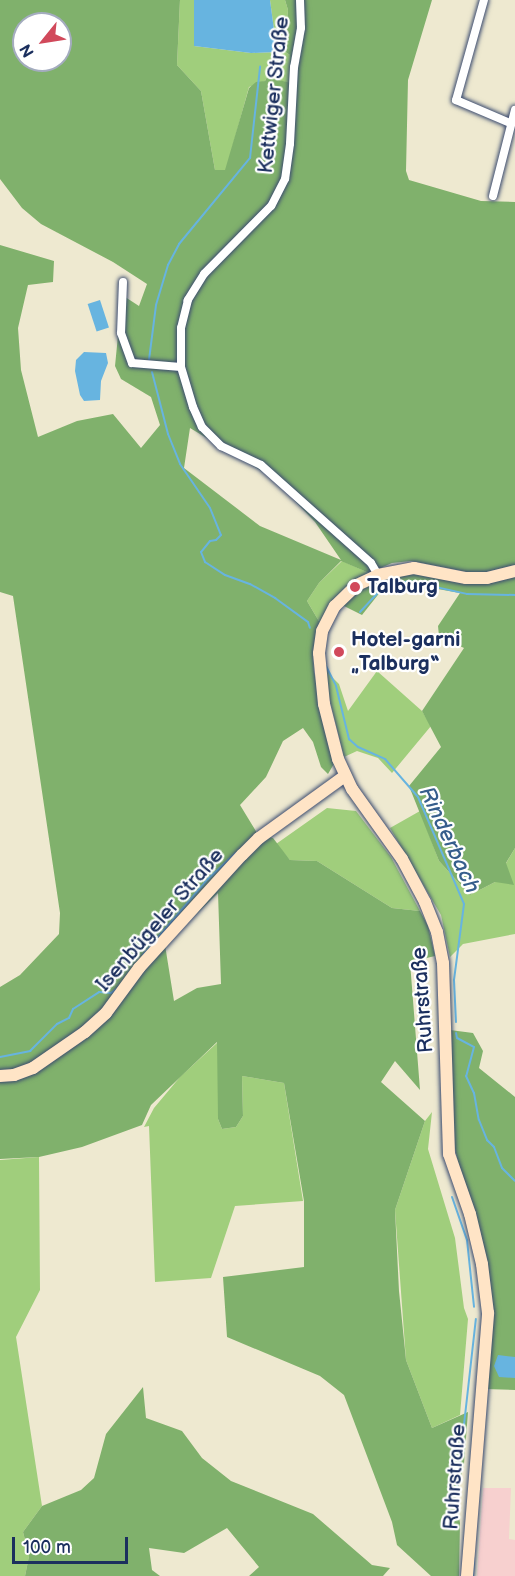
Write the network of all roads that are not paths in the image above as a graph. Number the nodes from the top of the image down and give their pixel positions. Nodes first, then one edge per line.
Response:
1 (300, 0) edge
2 (484, 0) edge
3 (515, 110) edge
4 (510, 123) junction
5 (493, 196) dead end
6 (123, 282) dead end
7 (181, 366) junction
8 (515, 571) edge
9 (378, 575) junction
10 (345, 776) junction
11 (0, 1076) edge
12 (467, 1576) edge

1 - 7 street, Kettwiger Straße
2 - 4 street
3 - 4 street
4 - 5 street
6 - 7 street
7 - 9 street, Kettwiger Straße
8 - 9 main road, Ruhrstraße
9 - 10 main road, Ruhrstraße
10 - 11 main road, Isenbügeler Straße
10 - 12 main road, Ruhrstraße

